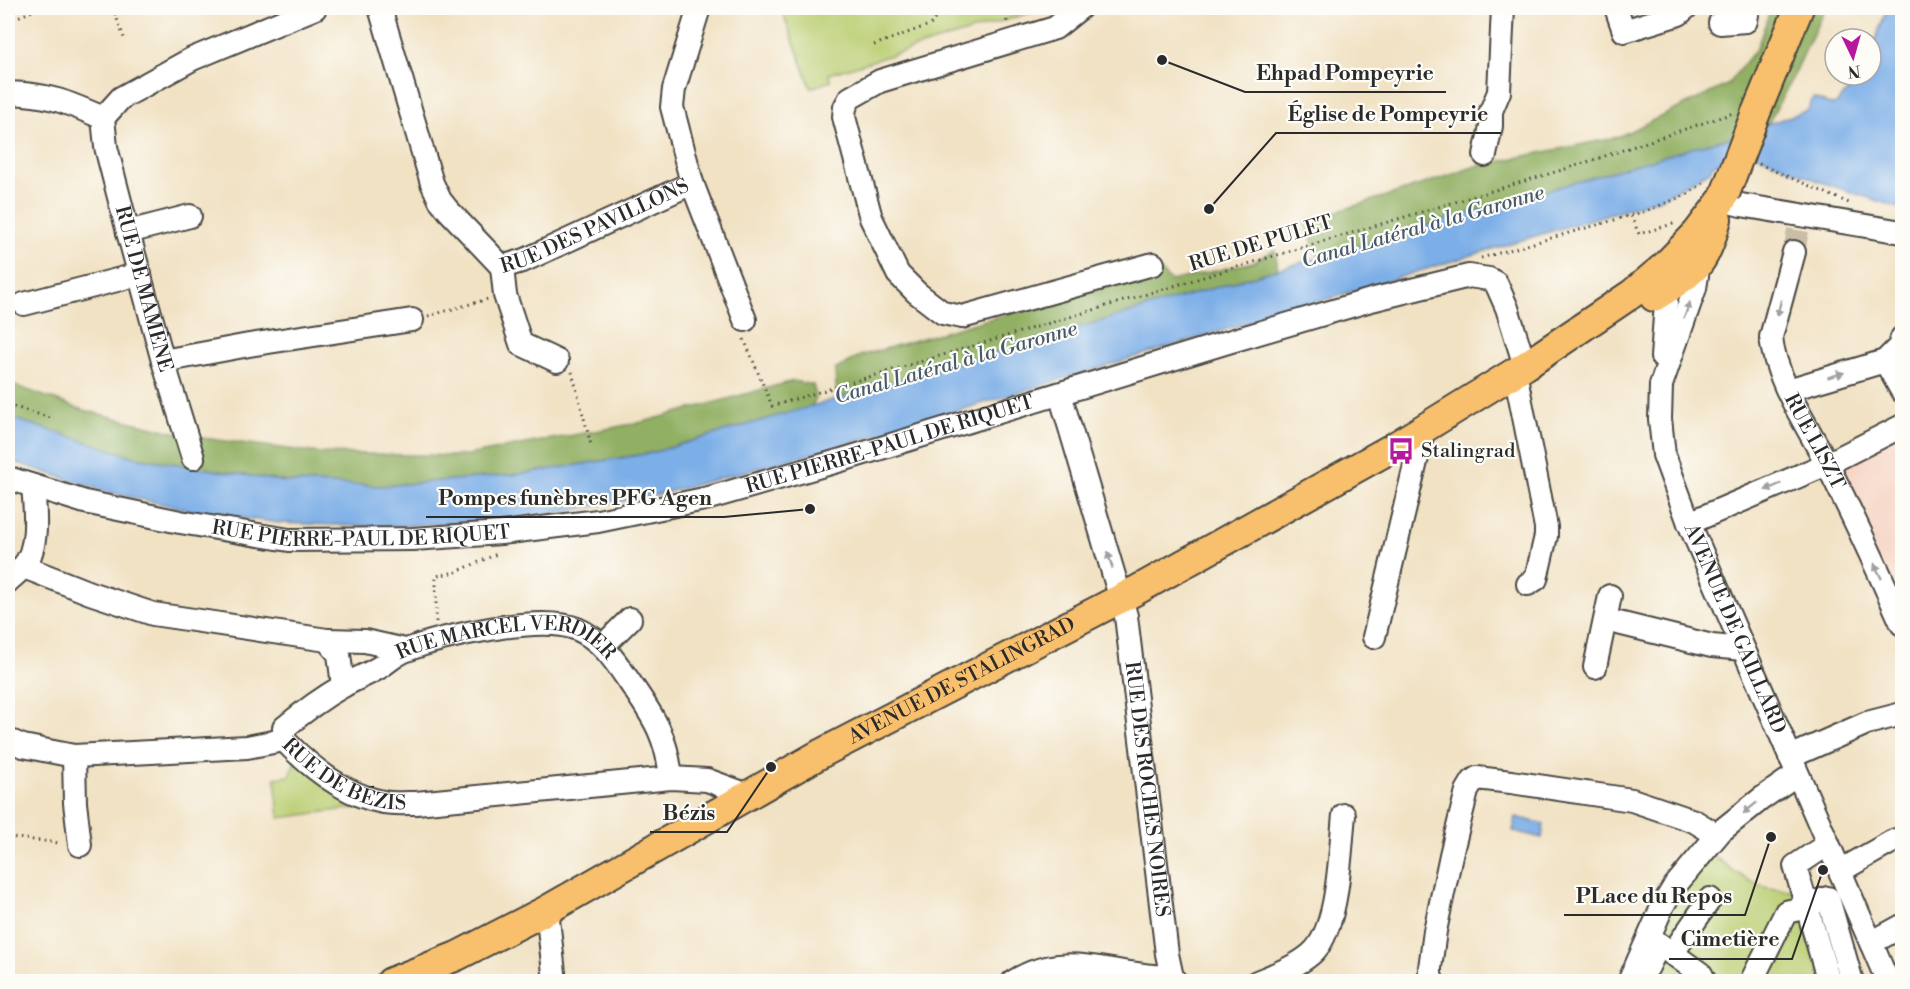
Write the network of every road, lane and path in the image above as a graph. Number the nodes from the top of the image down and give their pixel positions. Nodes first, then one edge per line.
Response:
1 (113, 8) edge
2 (315, 8) edge
3 (380, 8) edge
4 (699, 8) edge
5 (941, 8) edge
6 (1080, 8) edge
7 (1503, 8) edge
8 (1616, 8) edge
9 (1686, 8) edge
10 (1748, 8) edge
11 (1799, 8) edge
12 (35, 10) dead end
13 (8, 21) edge
14 (1720, 23) dead end
15 (124, 38) dead end
16 (874, 45) dead end
17 (8, 93) edge
18 (1756, 113) junction
19 (103, 118) junction
20 (1485, 155) dead end
21 (1753, 162) dead end
22 (692, 183) junction
23 (1720, 190) junction
24 (1851, 204) dead end
25 (190, 216) dead end
26 (1631, 216) junction
27 (1689, 227) junction
28 (128, 232) junction
29 (1902, 232) edge
30 (1794, 252) tunnel mouth
31 (1475, 260) dead end
32 (1699, 263) junction
33 (1153, 264) dead end
34 (502, 267) junction
35 (140, 274) junction
36 (1667, 289) junction
37 (505, 295) junction
38 (24, 304) dead end
39 (412, 320) joint
40 (745, 320) joint
41 (1897, 349) edge
42 (163, 361) junction
43 (557, 361) joint
44 (1520, 369) junction
45 (1661, 385) junction
46 (1788, 390) junction
47 (1902, 391) edge
48 (1059, 394) junction
49 (8, 405) edge
50 (54, 419) dead end
51 (1902, 426) edge
52 (1424, 429) junction
53 (591, 445) dead end
54 (193, 458) dead end
55 (1827, 464) junction
56 (8, 478) edge
57 (33, 486) junction
58 (1689, 523) junction
59 (508, 549) dead end
60 (16, 574) edge
61 (1528, 584) dead end
62 (1610, 596) dead end
63 (1122, 597) junction
64 (630, 619) dead end
65 (1606, 620) junction
66 (1902, 624) edge
67 (1374, 637) dead end
68 (327, 640) junction
69 (436, 641) junction
70 (603, 646) junction
71 (1743, 649) junction
72 (405, 650) junction
73 (1595, 667) dead end
74 (343, 686) junction
75 (1902, 714) edge
76 (8, 740) edge
77 (284, 740) junction
78 (74, 756) junction
79 (1794, 765) junction
80 (679, 778) junction
81 (748, 795) junction
82 (723, 809) junction
83 (1344, 815) dead end
84 (1717, 835) junction
85 (8, 837) edge
86 (1902, 838) edge
87 (1828, 844) junction
88 (80, 846) joint
89 (1840, 871) junction
90 (1710, 899) dead end
91 (1807, 908) junction
92 (547, 910) junction
93 (1902, 926) edge
94 (1871, 943) junction
95 (1672, 954) junction
96 (1756, 978) edge
97 (1174, 979) edge
98 (391, 981) edge
99 (555, 981) edge
100 (1013, 981) edge
101 (1257, 981) edge
102 (1433, 981) edge
103 (1629, 981) edge
104 (1641, 981) edge
105 (1705, 981) edge
106 (1829, 981) edge
107 (1852, 981) edge
108 (1888, 981) edge

1 - 15 path
2 - 19 street
3 - 34 street, RUE DES PAVILLONS
4 - 22 street, RUE DES PAVILLONS
5 - 16 path
6 - 33 street
7 - 20 street
8 - 9 street
10 - 14 street
11 - 18 main road, AVENUE DE STALINGRAD
12 - 13 path
17 - 19 street
18 - 23 main road, AVENUE DE STALINGRAD, bridge
18 - 40 path, RUE DE PULET
19 - 28 street, RUE DE MAMÈNE
21 - 24 path
22 - 34 street, RUE DES PAVILLONS
22 - 40 street
23 - 26 path
23 - 27 main road, AVENUE DE STALINGRAD
23 - 29 street
23 - 32 main road, AVENUE DE STALINGRAD
25 - 28 street
26 - 27 path
26 - 31 path
27 - 36 street
27 - 44 main road, AVENUE DE STALINGRAD
28 - 35 street, RUE DE MAMÈNE
30 -> 46 street, RUE LISZT
32 - 36 main road, AVENUE DE STALINGRAD
45 -> 32 street, AVENUE DE GAILLARD
34 - 37 street
35 - 38 street
35 - 42 street, RUE DE MAMÈNE
36 - 44 main road, AVENUE DE STALINGRAD
36 - 45 street
37 - 39 path
37 - 43 street
39 - 42 street
46 -> 41 street
41 - 47 street
42 - 54 street, RUE DE MAMÈNE
43 - 53 path
44 - 48 street, RUE PIERRE-PAUL DE RIQUET
44 - 52 main road, AVENUE DE STALINGRAD
44 - 61 street
45 - 58 street, AVENUE DE GAILLARD
46 - 55 street, RUE LISZT
48 - 57 street, RUE PIERRE-PAUL DE RIQUET
63 -> 48 street, RUE DES ROCHES NOIRES
49 - 50 path
51 - 55 street
52 - 63 main road, AVENUE DE STALINGRAD
52 - 67 street
55 -> 58 street
66 -> 55 street, RUE LISZT
56 - 57 street, RUE PIERRE-PAUL DE RIQUET
57 - 60 street
58 - 71 street, AVENUE DE GAILLARD
59 - 69 path
60 - 68 street
62 - 65 street
63 - 81 main road, AVENUE DE STALINGRAD
63 - 97 street, RUE DES ROCHES NOIRES
64 - 70 street
65 - 71 street
65 - 73 street
68 - 72 street
68 - 74 street
69 - 70 street, RUE MARCEL VERDIER
69 - 72 street, RUE MARCEL VERDIER
70 - 80 street, RUE MARCEL VERDIER
71 - 79 street, AVENUE DE GAILLARD
72 - 74 street, RUE MARCEL VERDIER
74 - 77 street, RUE MARCEL VERDIER
75 - 79 street
76 - 78 street, RUE DE BÉZIS
77 - 78 street, RUE DE BÉZIS
77 - 80 street, RUE DE BÉZIS
78 - 88 street
79 -> 84 street
79 - 87 street, AVENUE DE GAILLARD
80 - 81 street, RUE DE BÉZIS
80 - 82 street
81 - 82 main road, AVENUE DE STALINGRAD
82 - 92 main road, AVENUE DE STALINGRAD
83 - 101 street
84 - 102 street
84 - 103 street
85 - 88 path
86 - 89 street
87 - 89 street, AVENUE DE GAILLARD
87 - 91 street
89 - 94 street, AVENUE DE GAILLARD
90 - 95 street
91 - 96 street
91 - 106 street
91 - 107 street
92 - 98 main road, AVENUE DE STALINGRAD
92 - 99 street
93 - 94 street
94 - 108 street, AVENUE DE GAILLARD
95 - 104 street
95 - 105 street
97 - 100 street

